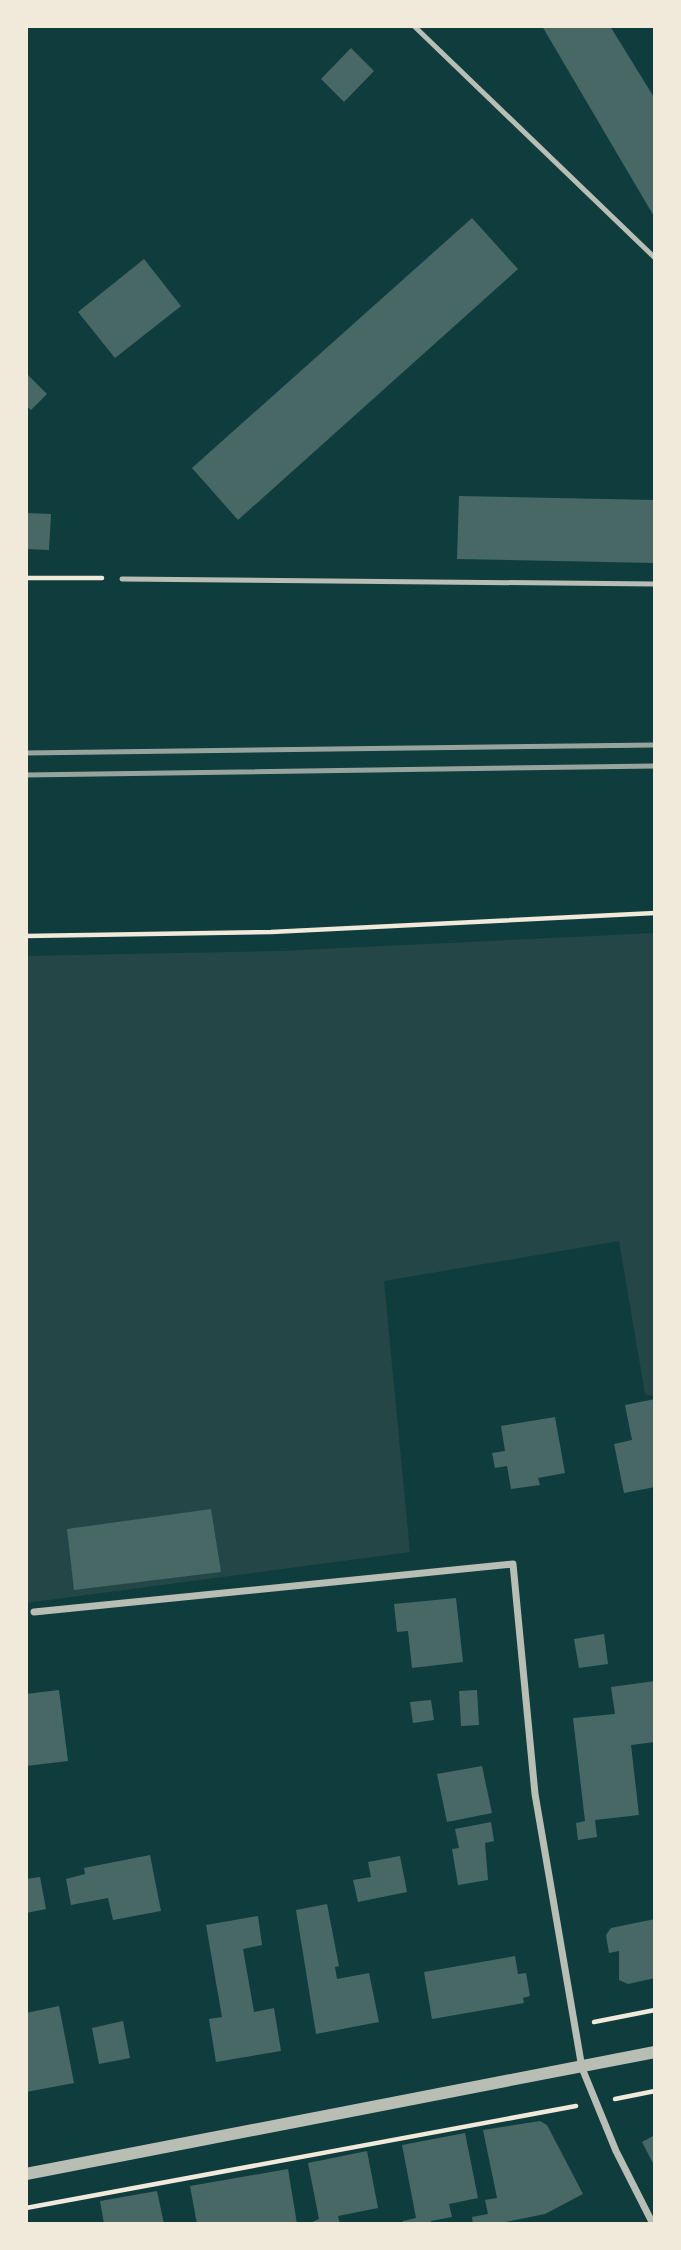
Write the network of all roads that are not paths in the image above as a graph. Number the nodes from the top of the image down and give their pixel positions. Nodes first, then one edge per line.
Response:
1 (414, 26) edge
2 (655, 258) edge
3 (122, 579) road end
4 (655, 584) edge
5 (34, 1612) dead end
6 (655, 2052) edge
7 (582, 2068) junction
8 (26, 2174) edge
9 (653, 2224) edge

1 - 2 lane
3 - 4 lane
5 - 7 street
6 - 7 street
7 - 8 street
7 - 9 street

